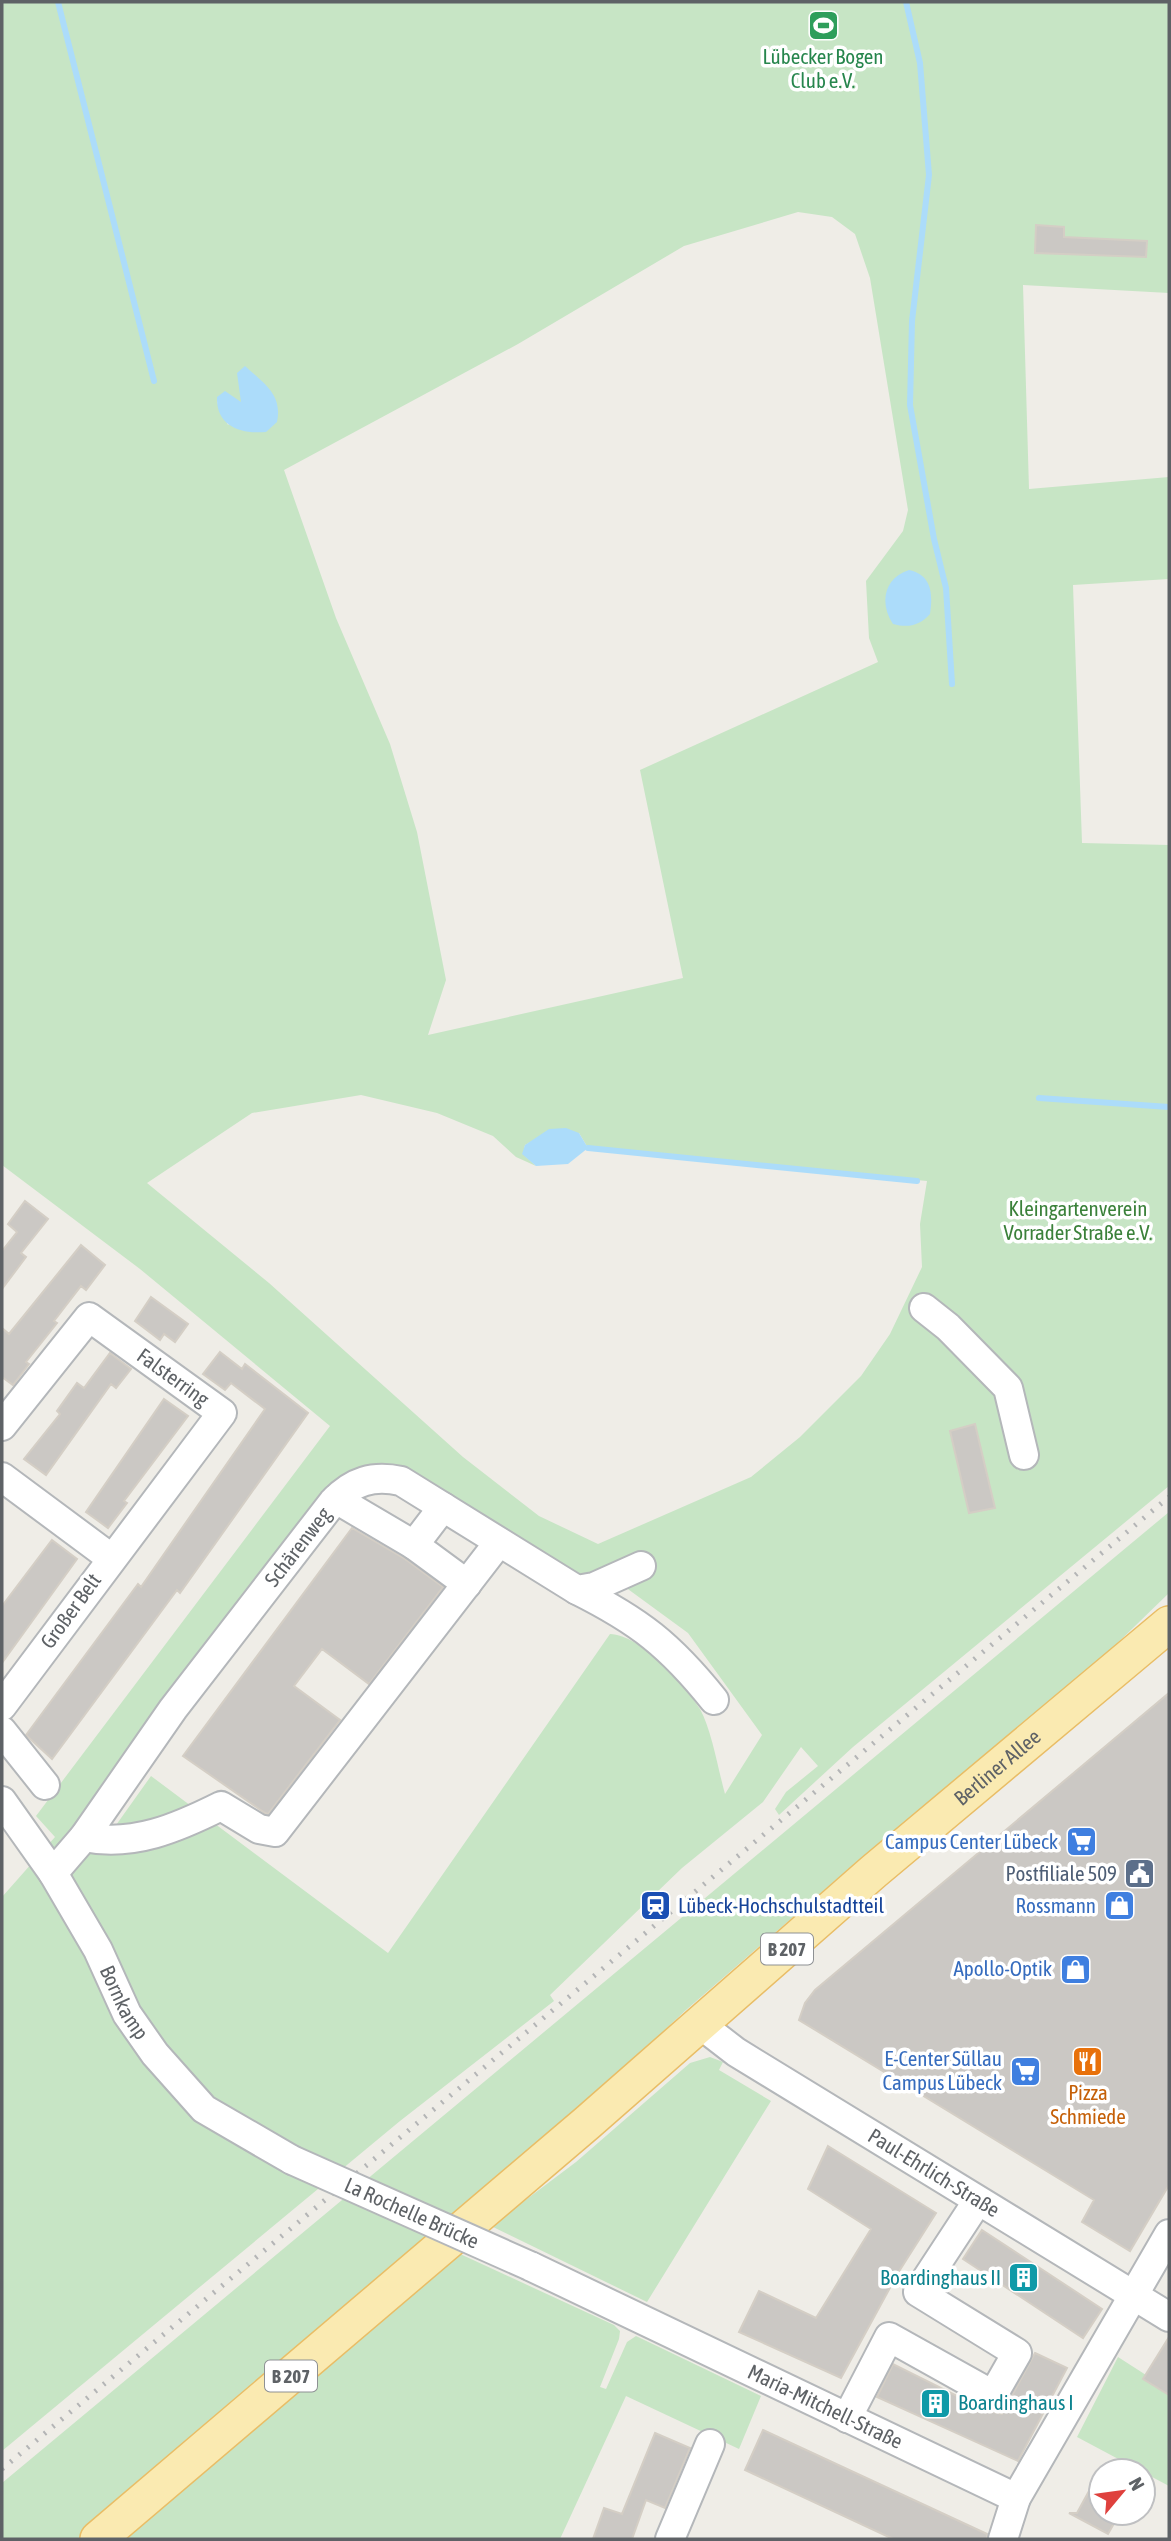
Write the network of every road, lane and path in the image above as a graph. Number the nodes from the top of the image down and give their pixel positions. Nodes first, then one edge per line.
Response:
1 (924, 1308) dead end
2 (2, 1426) edge
3 (1024, 1455) dead end
4 (2, 1477) edge
5 (336, 1499) junction
6 (443, 1507) junction
7 (499, 1542) junction
8 (414, 1545) junction
9 (111, 1558) junction
10 (641, 1566) dead end
11 (467, 1584) junction
12 (577, 1590) junction
13 (1169, 1624) edge
14 (714, 1700) dead end
15 (2, 1706) edge
16 (2, 1731) edge
17 (45, 1784) dead end
18 (2, 1801) edge
19 (84, 1837) junction
20 (53, 1873) junction
21 (701, 2025) junction
22 (292, 2160) joint
23 (977, 2202) junction
24 (1169, 2234) edge
25 (1134, 2295) junction
26 (634, 2316) joint
27 (1169, 2317) edge
28 (847, 2418) junction
29 (710, 2444) dead end
30 (1016, 2498) junction
31 (98, 2539) edge
32 (670, 2539) edge
33 (1003, 2539) edge

1 - 3 street
2 - 9 street, Falsterring
4 - 9 street, Großer Belt
5 - 6 street, Schärenweg
5 - 8 street
5 - 19 street, Schärenweg
6 - 7 street, Schärenweg
6 - 8 street
7 - 11 street
7 - 12 street, Schärenweg
8 - 11 street
9 - 15 street, Großer Belt
10 - 12 street
11 - 19 street
12 - 14 street, Schärenweg
13 - 21 main road, Berliner Allee / B 207
16 - 17 street
18 - 20 street, Bornkamp
19 - 20 street, Schärenweg
20 - 22 street, Bornkamp
21 - 23 street, Paul-Ehrlich-Straße
21 - 31 main road, B 207
22 - 26 street, La Rochelle Brücke, bridge
23 - 25 street, Paul-Ehrlich-Straße
23 - 28 street
24 - 25 street
25 - 27 street, Paul-Ehrlich-Straße
25 - 30 street
26 - 28 street, Maria-Mitchell-Straße
28 - 30 street, Maria-Mitchell-Straße
29 - 32 street
30 - 33 street

